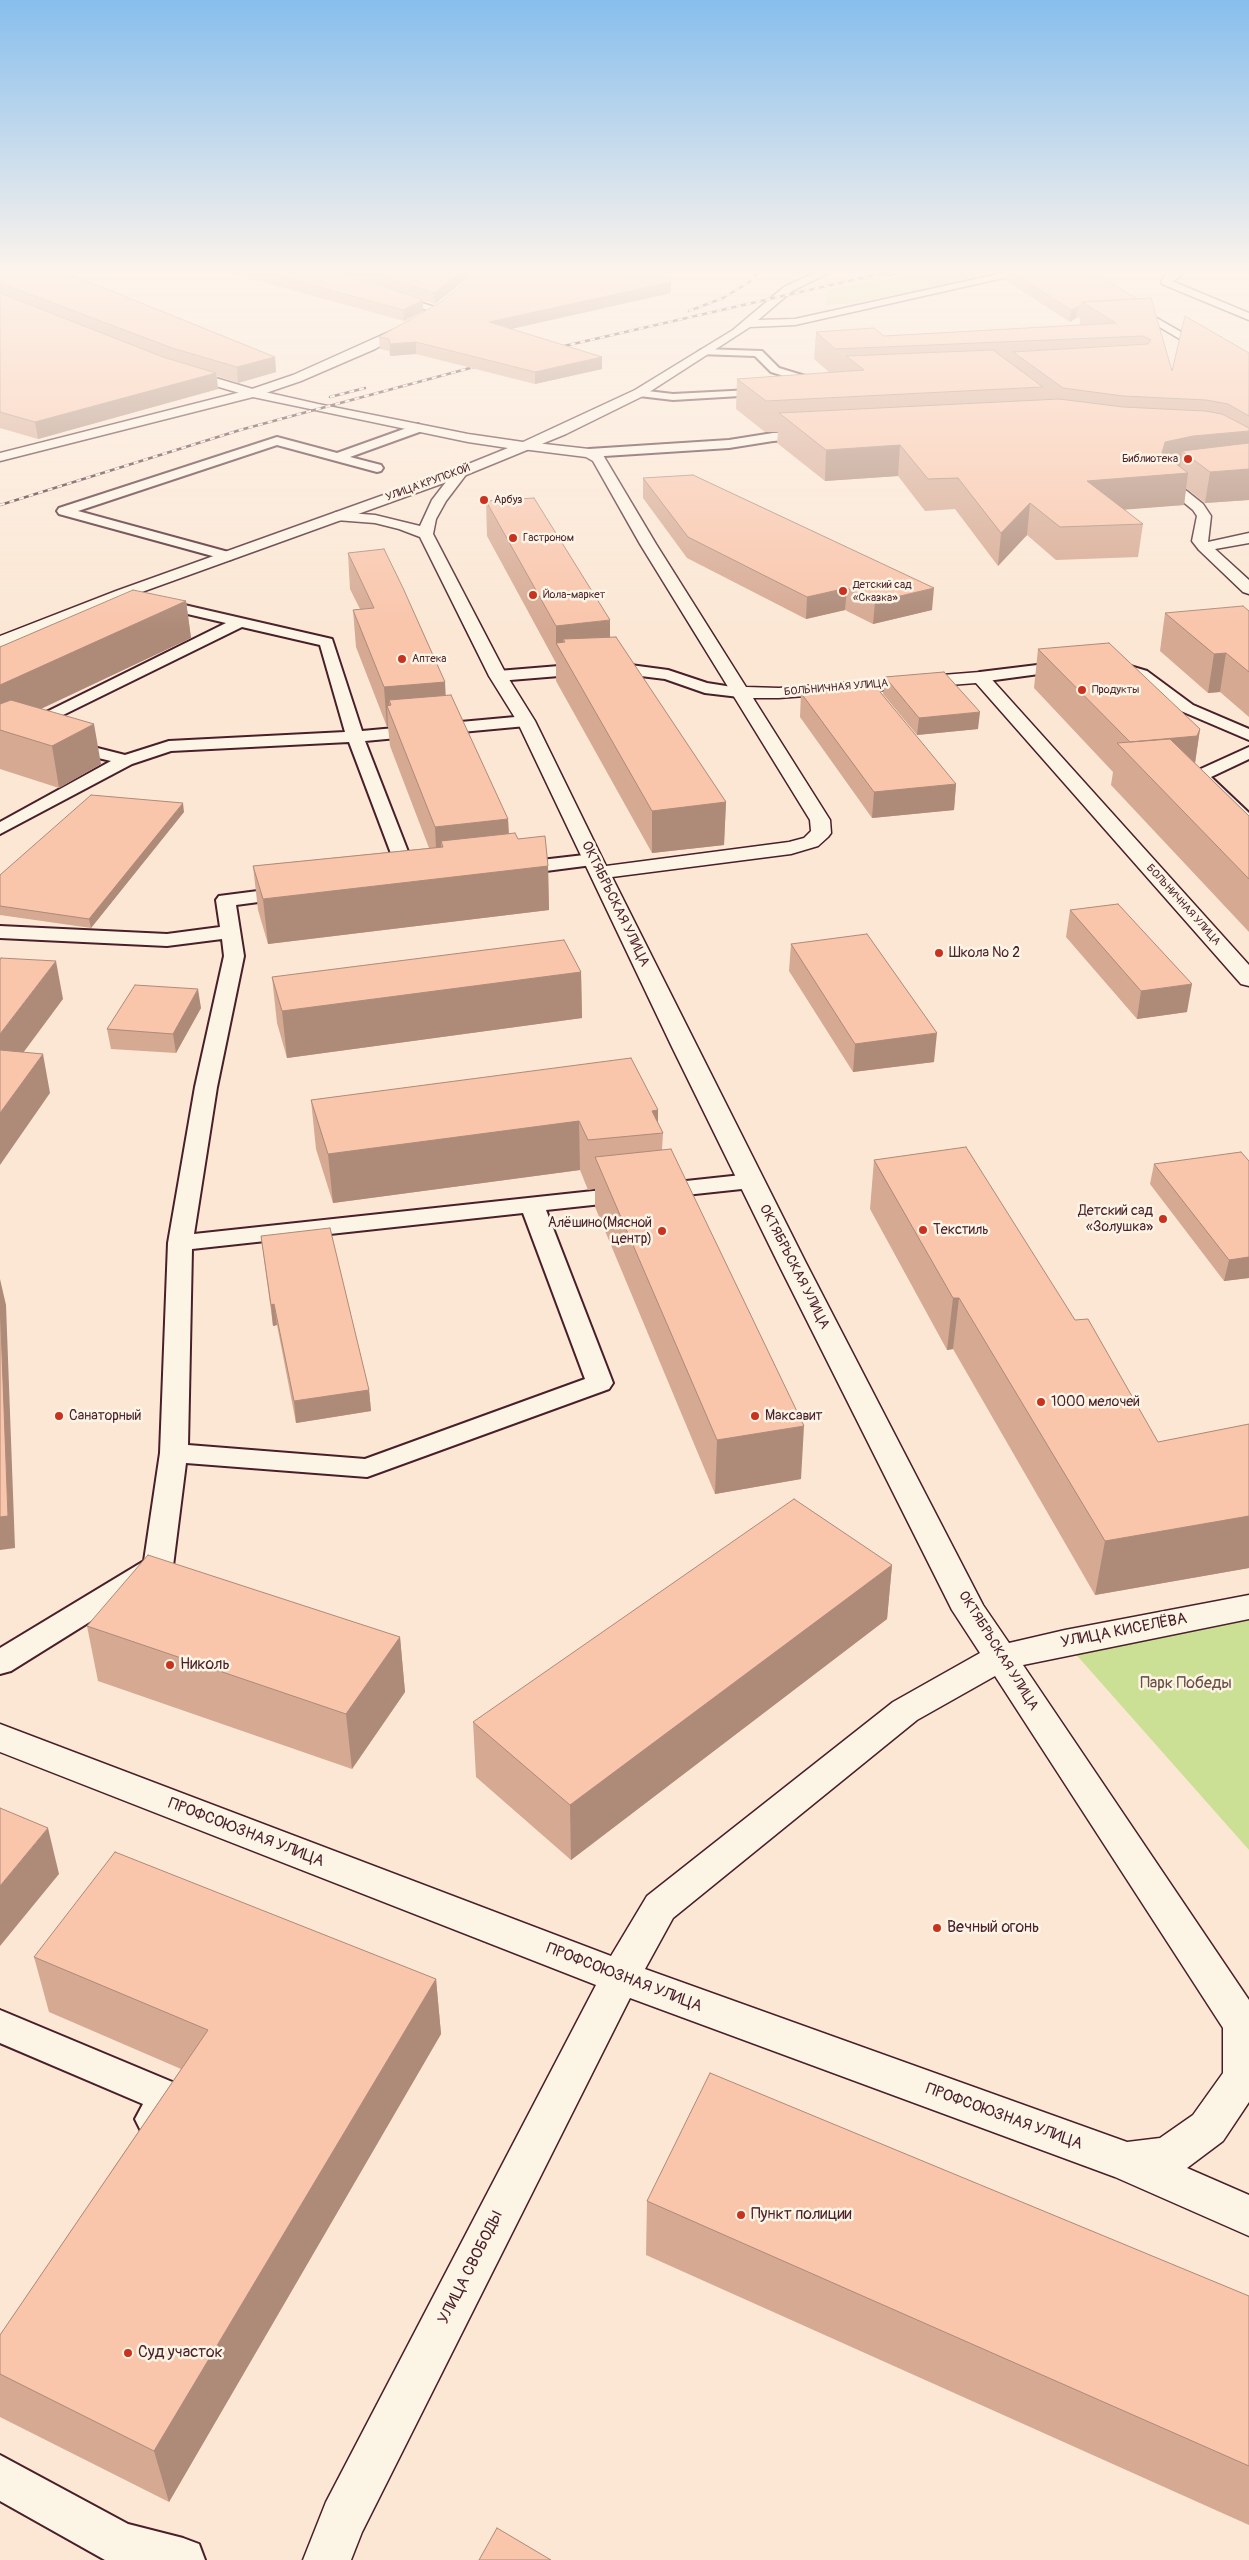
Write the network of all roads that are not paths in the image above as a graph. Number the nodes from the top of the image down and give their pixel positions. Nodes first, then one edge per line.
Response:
1 (244, 390) edge
2 (260, 390) edge
3 (643, 390) edge
4 (781, 391) edge
5 (253, 393) junction
6 (639, 393) junction
7 (418, 428) junction
8 (822, 435) edge
9 (527, 446) junction
10 (589, 453) junction
11 (0, 457) edge
12 (338, 457) junction
13 (377, 468) dead end
14 (1249, 468) edge
15 (462, 472) junction
16 (336, 516) junction
17 (426, 534) junction
18 (1249, 538) edge
19 (1204, 547) junction
20 (227, 556) junction
21 (1249, 589) edge
22 (122, 594) junction
23 (238, 623) junction
24 (0, 642) edge
25 (498, 676) junction
26 (980, 677) junction
27 (739, 692) junction
28 (526, 721) junction
29 (17, 733) junction
30 (1249, 735) edge
31 (355, 737) junction
32 (0, 741) edge
33 (1249, 752) edge
34 (126, 760) junction
35 (1249, 823) edge
36 (0, 829) edge
37 (596, 867) junction
38 (497, 871) edge
39 (429, 878) edge
40 (410, 880) junction
41 (391, 882) edge
42 (303, 892) edge
43 (0, 932) edge
44 (229, 932) junction
45 (1249, 979) edge
46 (751, 1181) junction
47 (532, 1205) junction
48 (180, 1244) junction
49 (174, 1453) junction
50 (1249, 1607) edge
51 (999, 1658) junction
52 (0, 1663) edge
53 (0, 1738) edge
54 (620, 1978) junction
55 (0, 2026) edge
56 (1246, 2030) edge
57 (136, 2145) edge
58 (1127, 2162) junction
59 (1249, 2216) edge
60 (0, 2477) edge
61 (183, 2560) edge
62 (327, 2560) edge

1 - 5 street
2 - 5 street
3 - 6 street, УЛИЦА КРУПСКОЙ
4 - 6 lane
5 - 7 street
5 - 11 street
6 - 9 street, УЛИЦА КРУПСКОЙ
7 - 9 street
7 - 12 lane
8 - 10 lane
9 - 10 street
9 - 15 street, УЛИЦА КРУПСКОЙ
10 - 27 street
12 - 13 lane
12 - 20 lane
14 - 19 street
15 - 16 street, УЛИЦА КРУПСКОЙ
15 - 17 street
16 - 17 street
16 - 20 street, УЛИЦА КРУПСКОЙ
17 - 25 street, ОКТЯБРЬСКАЯ УЛИЦА
18 - 19 street
19 - 21 street
20 - 22 street, УЛИЦА КРУПСКОЙ
22 - 23 lane
22 - 24 street, УЛИЦА КРУПСКОЙ
23 - 29 lane
23 - 31 lane
25 - 27 lane
25 - 28 street, ОКТЯБРЬСКАЯ УЛИЦА
26 - 27 street, БОЛЬНИЧНАЯ УЛИЦА
26 - 30 lane
26 - 45 street, БОЛЬНИЧНАЯ УЛИЦА
27 - 37 street
28 - 31 lane
28 - 37 street, ОКТЯБРЬСКАЯ УЛИЦА
29 - 32 lane
29 - 34 lane
31 - 34 lane
31 - 40 lane
33 - 35 lane
34 - 36 lane
37 - 38 lane
37 - 46 street, ОКТЯБРЬСКАЯ УЛИЦА
39 - 40 lane
40 - 41 lane
42 - 44 lane
43 - 44 lane
44 - 48 lane
46 - 47 lane
46 - 51 street, ОКТЯБРЬСКАЯ УЛИЦА
47 - 48 lane
47 - 49 lane
48 - 49 lane
49 - 52 lane
50 - 51 street, УЛИЦА КИСЕЛЁВА
51 - 54 street, УЛИЦА КИСЕЛЁВА
51 - 56 street, ОКТЯБРЬСКАЯ УЛИЦА
53 - 54 street, ПРОФСОЮЗНАЯ УЛИЦА
54 - 58 street, ПРОФСОЮЗНАЯ УЛИЦА
54 - 62 street, УЛИЦА СВОБОДЫ
55 - 57 lane
56 - 58 street
58 - 59 street, ПРОФСОЮЗНАЯ УЛИЦА
60 - 61 lane

